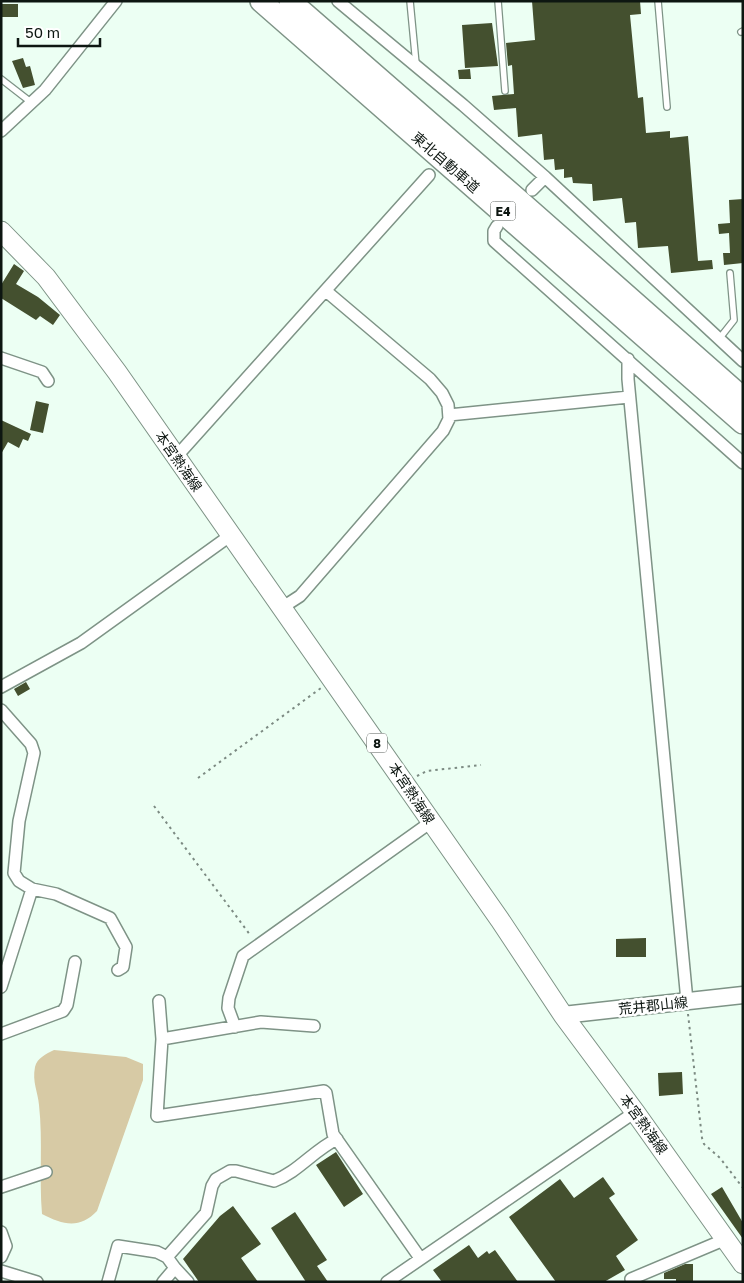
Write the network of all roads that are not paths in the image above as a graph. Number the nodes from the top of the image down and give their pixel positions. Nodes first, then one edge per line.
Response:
1 (116, 1) edge
2 (261, 1) edge
3 (290, 1) edge
4 (338, 1) edge
5 (410, 1) edge
6 (498, 1) edge
7 (658, 1) edge
8 (417, 66) junction
9 (1, 79) edge
10 (505, 91) dead end
11 (32, 103) junction
12 (667, 107) dead end
13 (1, 131) edge
14 (429, 175) dead end
15 (545, 177) junction
16 (532, 190) dead end
17 (497, 226) dead end
18 (1, 231) edge
19 (730, 273) dead end
20 (326, 291) junction
21 (719, 339) junction
22 (1, 358) edge
23 (628, 359) junction
24 (743, 361) edge
25 (48, 380) dead end
26 (629, 397) junction
27 (743, 398) edge
28 (450, 415) junction
29 (743, 424) edge
30 (176, 457) junction
31 (743, 463) edge
32 (230, 535) junction
33 (283, 607) junction
34 (1, 687) edge
35 (1, 710) edge
36 (432, 822) junction
37 (32, 888) junction
38 (76, 962) dead end
39 (118, 970) dead end
40 (1, 987) edge
41 (743, 995) edge
42 (159, 1001) dead end
43 (687, 1001) junction
44 (563, 1015) junction
45 (314, 1026) dead end
46 (235, 1027) junction
47 (1, 1034) edge
48 (162, 1039) junction
49 (635, 1112) junction
50 (337, 1140) junction
51 (46, 1172) dead end
52 (1, 1187) edge
53 (1, 1232) edge
54 (726, 1239) junction
55 (1, 1257) edge
56 (167, 1257) junction
57 (420, 1258) junction
58 (743, 1264) edge
59 (174, 1268) junction
60 (1, 1271) edge
61 (629, 1280) edge
62 (37, 1282) edge
63 (108, 1282) edge
64 (163, 1282) edge
65 (188, 1282) edge
66 (387, 1282) edge

1 - 11 street
2 - 29 highway, 東北自動車道 / E4
3 - 27 highway, 東北自動車道 / E4
4 - 8 street
5 - 8 lane
6 - 10 lane
7 - 12 lane
8 - 15 street
9 - 11 lane
11 - 13 street
14 - 20 street
15 - 16 street
15 - 21 street
17 - 23 street
18 - 30 main road, 本宮熱海線 / 8
19 - 21 lane
20 - 28 street
20 - 30 street
21 - 24 street
22 - 25 street
23 - 26 street
23 - 31 street
26 - 28 street
26 - 43 street
28 - 33 street
30 - 32 main road, 本宮熱海線 / 8
32 - 33 main road, 本宮熱海線 / 8
32 - 34 street
33 - 36 main road, 本宮熱海線 / 8
35 - 37 street
36 - 44 main road, 本宮熱海線 / 8
36 - 46 street
37 - 39 street
37 - 40 street
38 - 47 street
41 - 43 main road, 荒井郡山線
42 - 48 street
43 - 44 main road, 荒井郡山線
44 - 49 main road, 本宮熱海線 / 8
45 - 46 street
46 - 48 street
48 - 50 street
49 - 54 main road, 本宮熱海線 / 8
49 - 57 street
50 - 56 street
50 - 57 street
51 - 52 street
53 - 55 street
54 - 58 main road, 本宮熱海線 / 8
54 - 61 street
56 - 59 street
56 - 63 street
57 - 66 street
59 - 64 street
59 - 65 street
60 - 62 street

